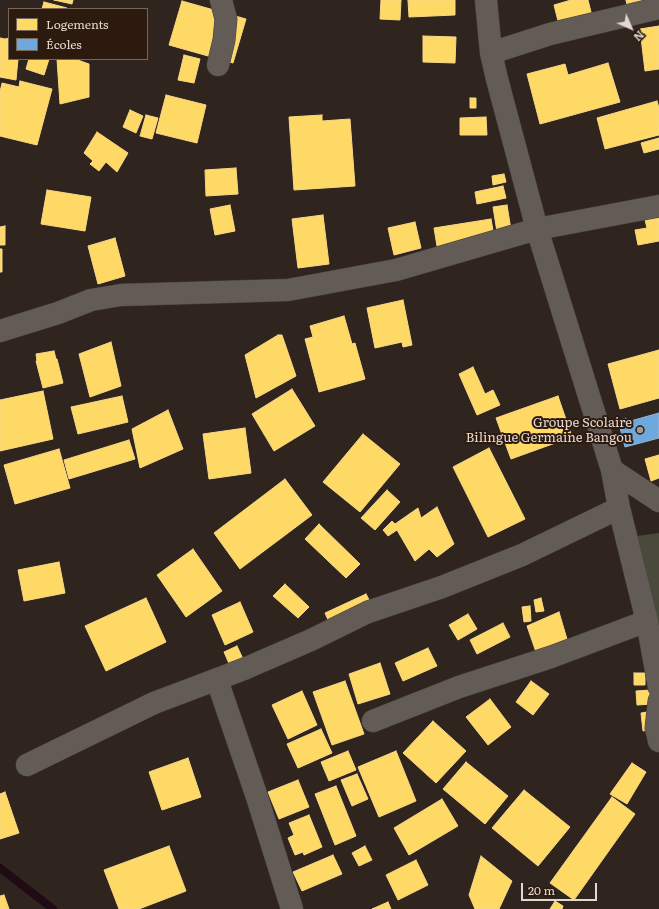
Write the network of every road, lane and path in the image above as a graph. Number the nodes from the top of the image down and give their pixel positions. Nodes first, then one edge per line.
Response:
1 (221, 0) edge
2 (486, 0) edge
3 (659, 8) edge
4 (491, 53) junction
5 (218, 65) dead end
6 (659, 206) edge
7 (538, 230) junction
8 (0, 331) edge
9 (612, 470) junction
10 (659, 501) edge
11 (619, 508) junction
12 (647, 621) junction
13 (216, 680) junction
14 (659, 687) edge
15 (659, 701) edge
16 (373, 721) dead end
17 (659, 741) edge
18 (27, 765) dead end
19 (292, 909) edge

1 - 5 street
2 - 4 street
3 - 4 street
4 - 7 street
6 - 7 street
7 - 8 street
7 - 9 street
9 - 10 street
9 - 11 street
11 - 12 street
11 - 13 street
12 - 14 street
12 - 16 street
13 - 18 street
13 - 19 street
15 - 17 street

